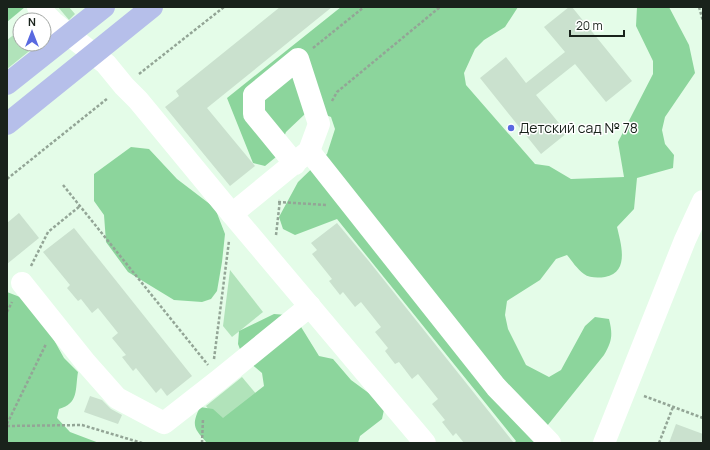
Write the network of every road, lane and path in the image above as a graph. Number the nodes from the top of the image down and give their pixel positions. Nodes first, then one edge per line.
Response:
1 (38, 7) edge
2 (104, 7) edge
3 (152, 7) edge
4 (364, 7) edge
5 (440, 7) edge
6 (699, 7) edge
7 (703, 21) edge
8 (69, 35) junction
9 (93, 54) junction
10 (298, 59) junction
11 (7, 84) edge
12 (7, 124) edge
13 (319, 124) junction
14 (296, 162) junction
15 (63, 185) dead end
16 (250, 200) junction
17 (703, 201) edge
18 (280, 202) junction
19 (80, 206) junction
20 (353, 207) junction
21 (232, 214) junction
22 (273, 262) junction
23 (22, 283) joint
24 (310, 306) junction
25 (48, 316) junction
26 (216, 375) junction
27 (640, 394) dead end
28 (673, 407) junction
29 (703, 418) edge
30 (7, 425) edge
31 (142, 443) edge
32 (425, 443) edge
33 (550, 443) edge
34 (604, 443) edge
35 (659, 443) edge

1 - 8 street
2 - 8 main road
3 - 9 main road
4 - 10 path
5 - 13 path
6 - 7 path
8 - 9 street
8 - 11 main road
9 - 12 main road
9 - 21 street
10 - 13 street
10 - 14 street
13 - 14 street
14 - 16 street
14 - 18 path
14 - 20 street
15 - 19 path
16 - 18 path
16 - 21 street
17 - 34 street
18 - 20 path
18 - 22 path
19 - 23 path
19 - 26 path
20 - 33 street
21 - 22 street
21 - 26 path
22 - 24 street
23 - 25 street
24 - 26 street
24 - 32 street
25 - 26 street
25 - 30 path
27 - 28 path
28 - 29 path
28 - 35 path
30 - 31 path

